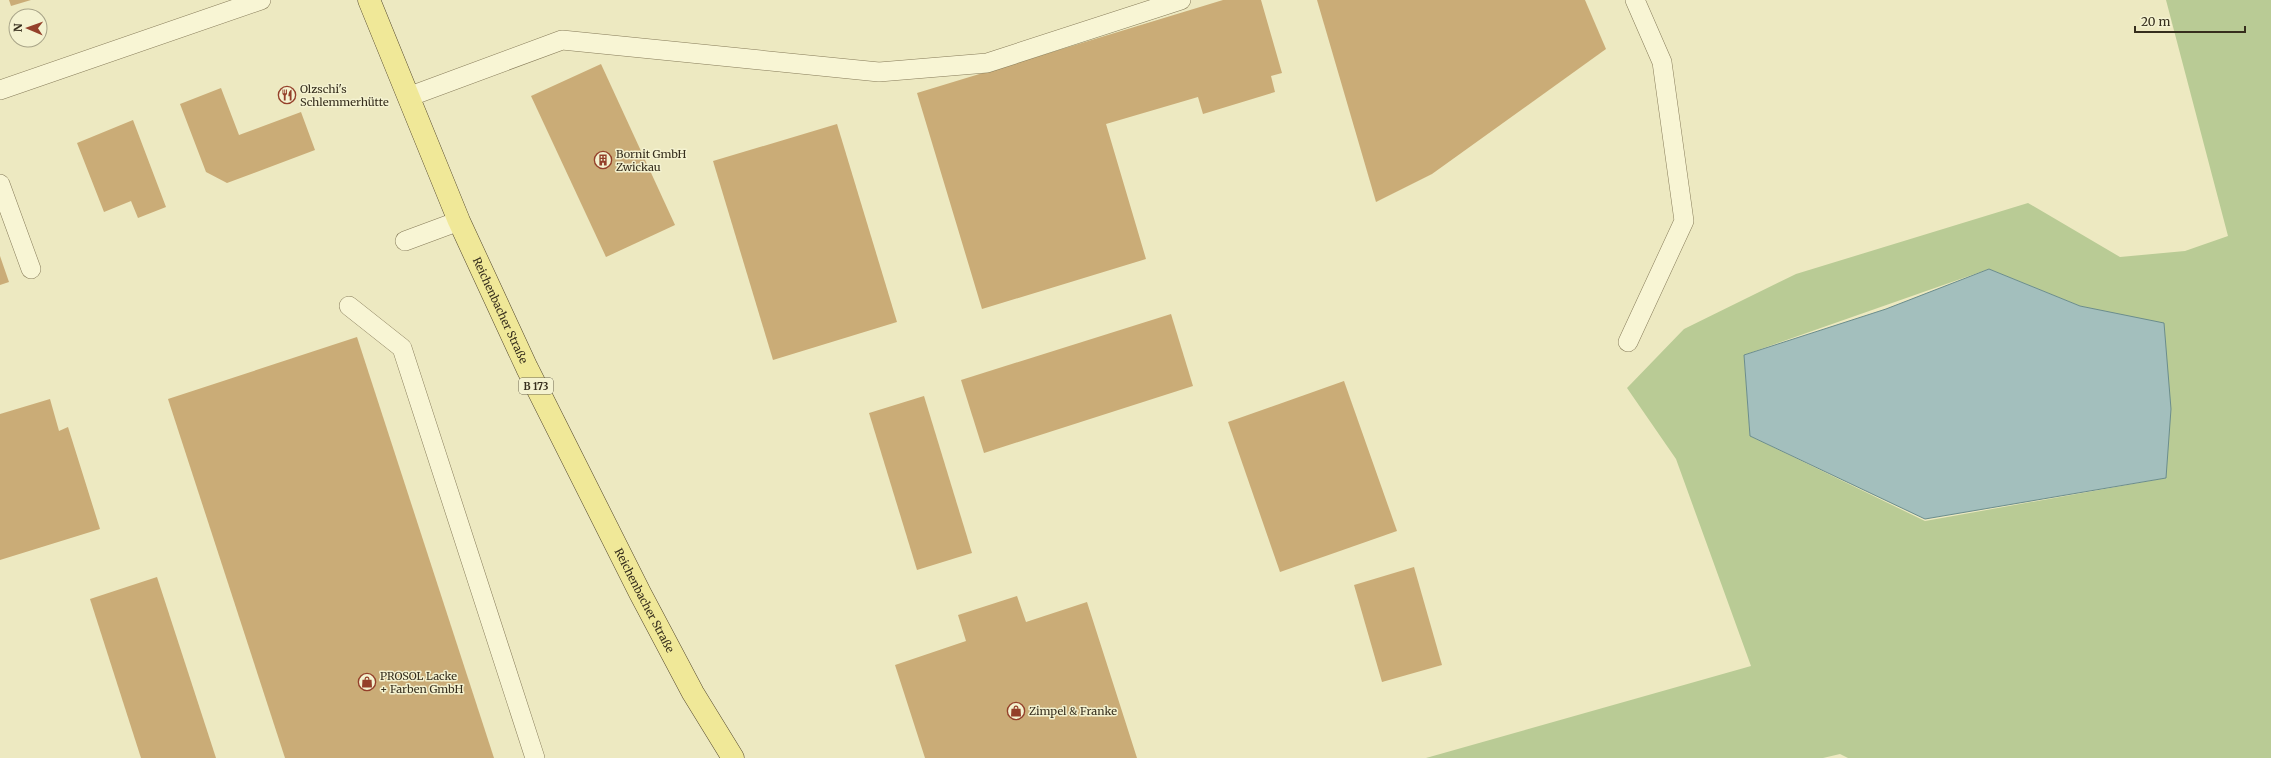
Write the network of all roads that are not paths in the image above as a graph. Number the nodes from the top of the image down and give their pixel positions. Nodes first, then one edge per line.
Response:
1 (261, 0) edge
2 (369, 0) edge
3 (1181, 0) edge
4 (1635, 0) edge
5 (0, 90) edge
6 (408, 97) junction
7 (0, 184) edge
8 (459, 221) junction
9 (405, 240) dead end
10 (31, 269) dead end
11 (349, 306) dead end
12 (1628, 342) dead end
13 (535, 758) edge
14 (733, 758) edge

1 - 5 lane
2 - 6 main road, Reichenbacher Straße / B 173
3 - 6 lane
4 - 12 lane
6 - 8 main road, Reichenbacher Straße / B 173
7 - 10 lane
8 - 9 lane
8 - 14 main road, Reichenbacher Straße / B 173
11 - 13 lane

